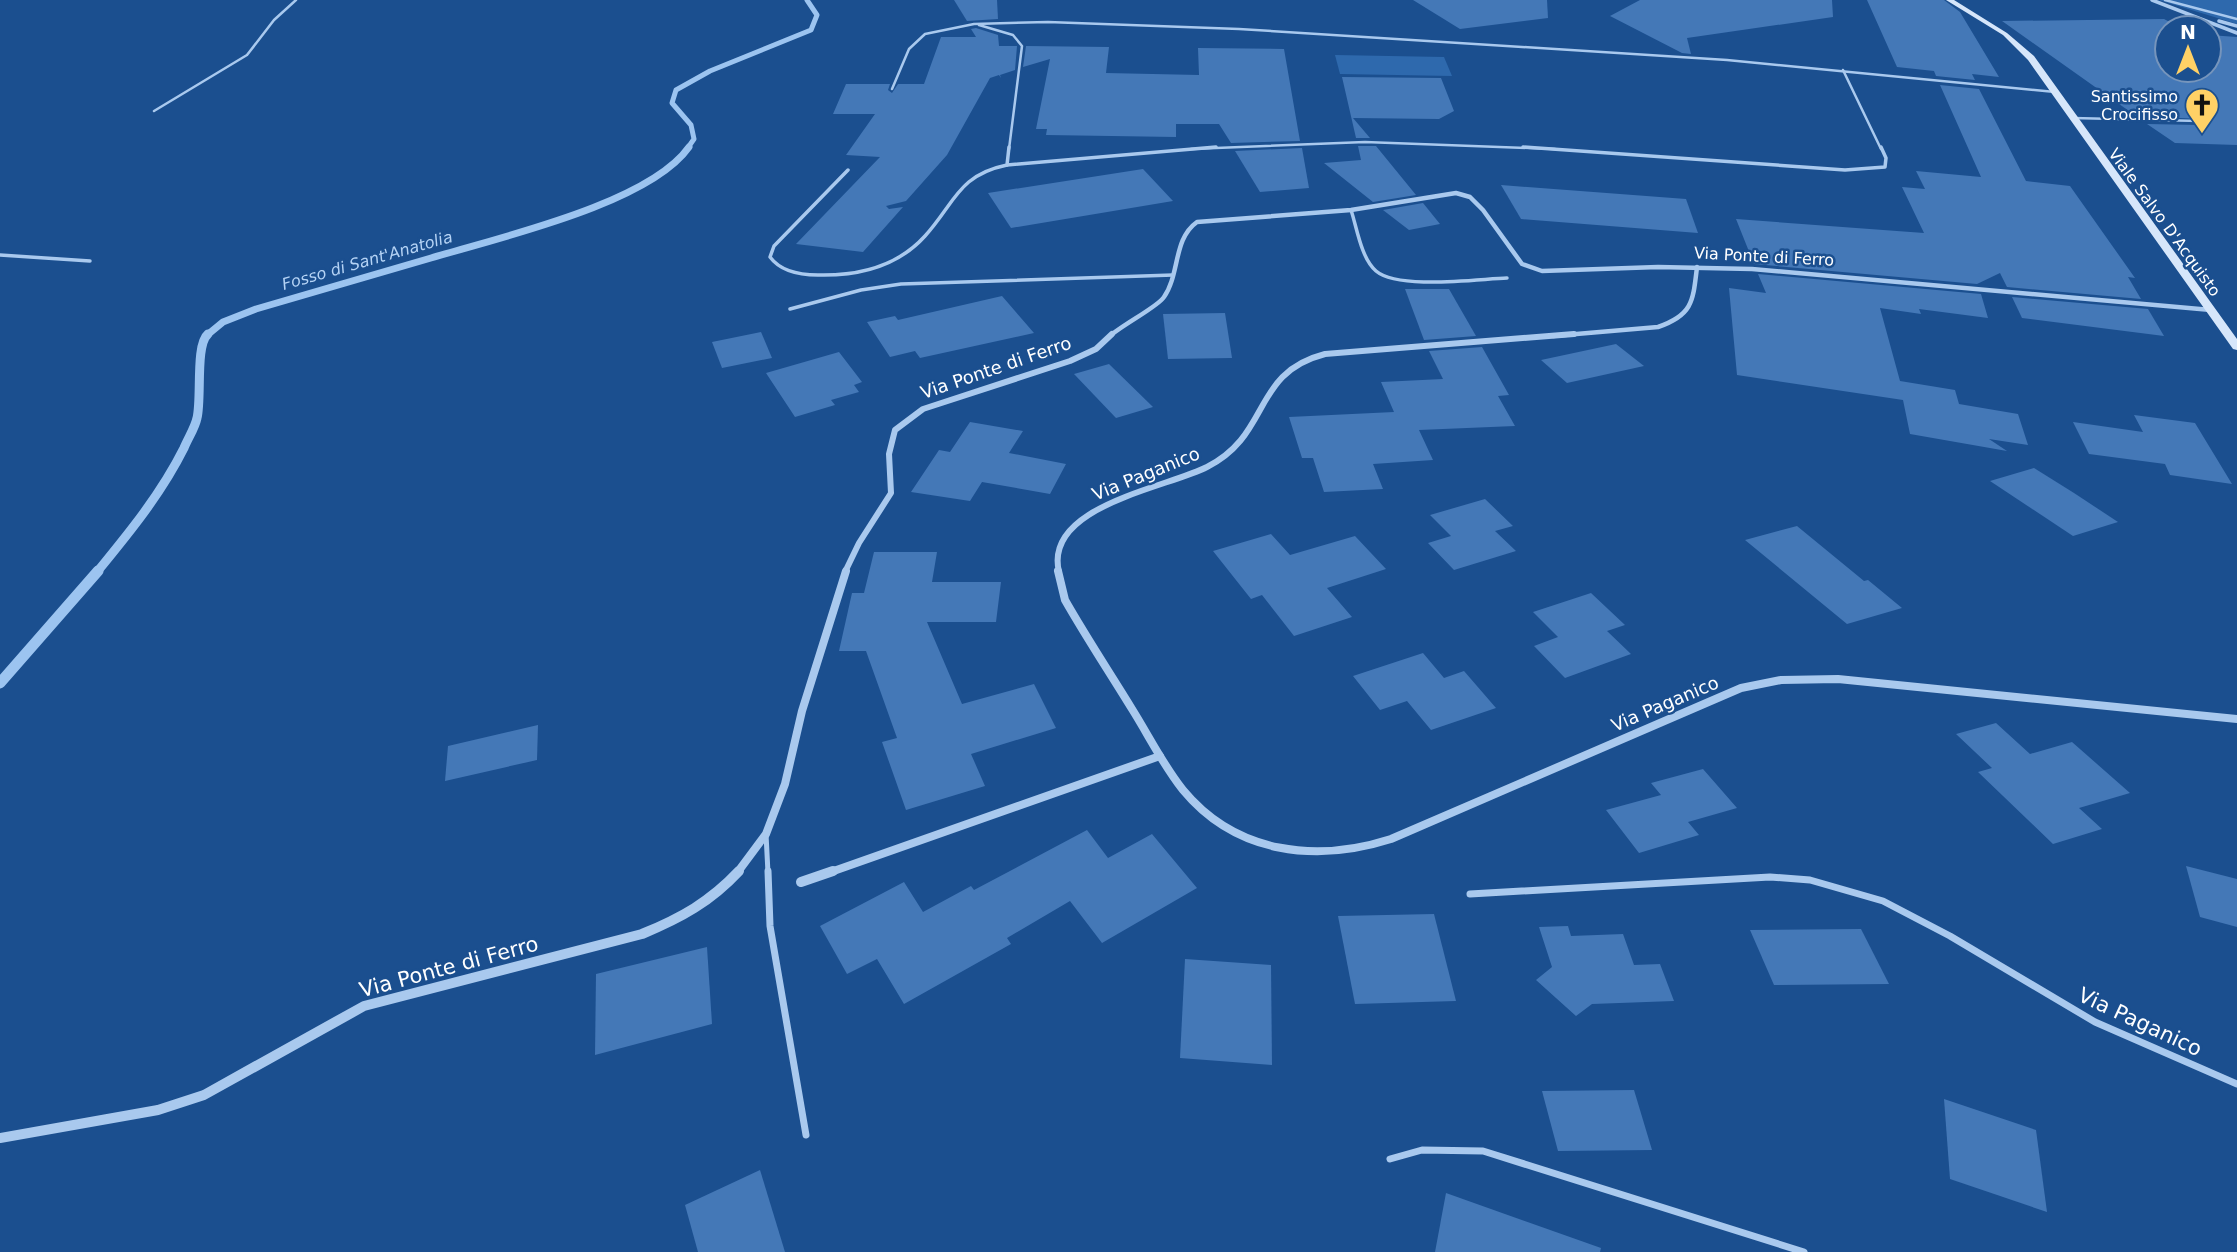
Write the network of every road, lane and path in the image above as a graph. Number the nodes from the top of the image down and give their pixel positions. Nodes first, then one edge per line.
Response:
1 (296, 0) edge
2 (1949, 0) edge
3 (2152, 0) edge
4 (2164, 1) edge
5 (2237, 19) edge
6 (974, 24) junction
7 (2237, 26) edge
8 (2237, 33) edge
9 (1843, 70) junction
10 (892, 89) dead end
11 (2055, 92) junction
12 (154, 111) dead end
13 (2073, 118) junction
14 (2199, 121) dead end
15 (1007, 165) junction
16 (848, 170) dead end
17 (1350, 210) junction
18 (0, 255) edge
19 (90, 261) dead end
20 (1697, 267) junction
21 (1174, 275) junction
22 (1507, 278) dead end
23 (790, 309) dead end
24 (2211, 310) junction
25 (2237, 347) edge
26 (2237, 719) edge
27 (1160, 755) junction
28 (766, 834) junction
29 (801, 882) dead end
30 (1470, 894) dead end
31 (2237, 1084) edge
32 (806, 1135) dead end
33 (0, 1138) edge
34 (1390, 1159) dead end
35 (1804, 1252) edge

1 - 12 lane
2 - 11 main road, Viale Salvo D'Acquisto
3 - 4 street
4 - 5 lane
4 - 7 street
4 - 8 street
6 - 9 lane
6 - 10 lane
6 - 15 lane
9 - 11 lane
9 - 15 lane
11 - 13 main road, Viale Salvo D'Acquisto
13 - 14 lane
13 - 24 main road, Viale Salvo D'Acquisto
15 - 16 lane
17 - 20 street, Via Ponte di Ferro
17 - 21 street, Via Ponte di Ferro
17 - 22 lane
18 - 19 lane
20 - 24 street, Via Ponte di Ferro
20 - 27 street, Via Paganico
21 - 23 lane
21 - 28 street, Via Ponte di Ferro
24 - 25 main road, Viale Salvo D'Acquisto
26 - 27 street, Via Paganico
27 - 29 street
28 - 32 lane, Via Ponte di Ferro
28 - 33 street, Via Ponte di Ferro
30 - 31 lane, Via Paganico
34 - 35 lane

